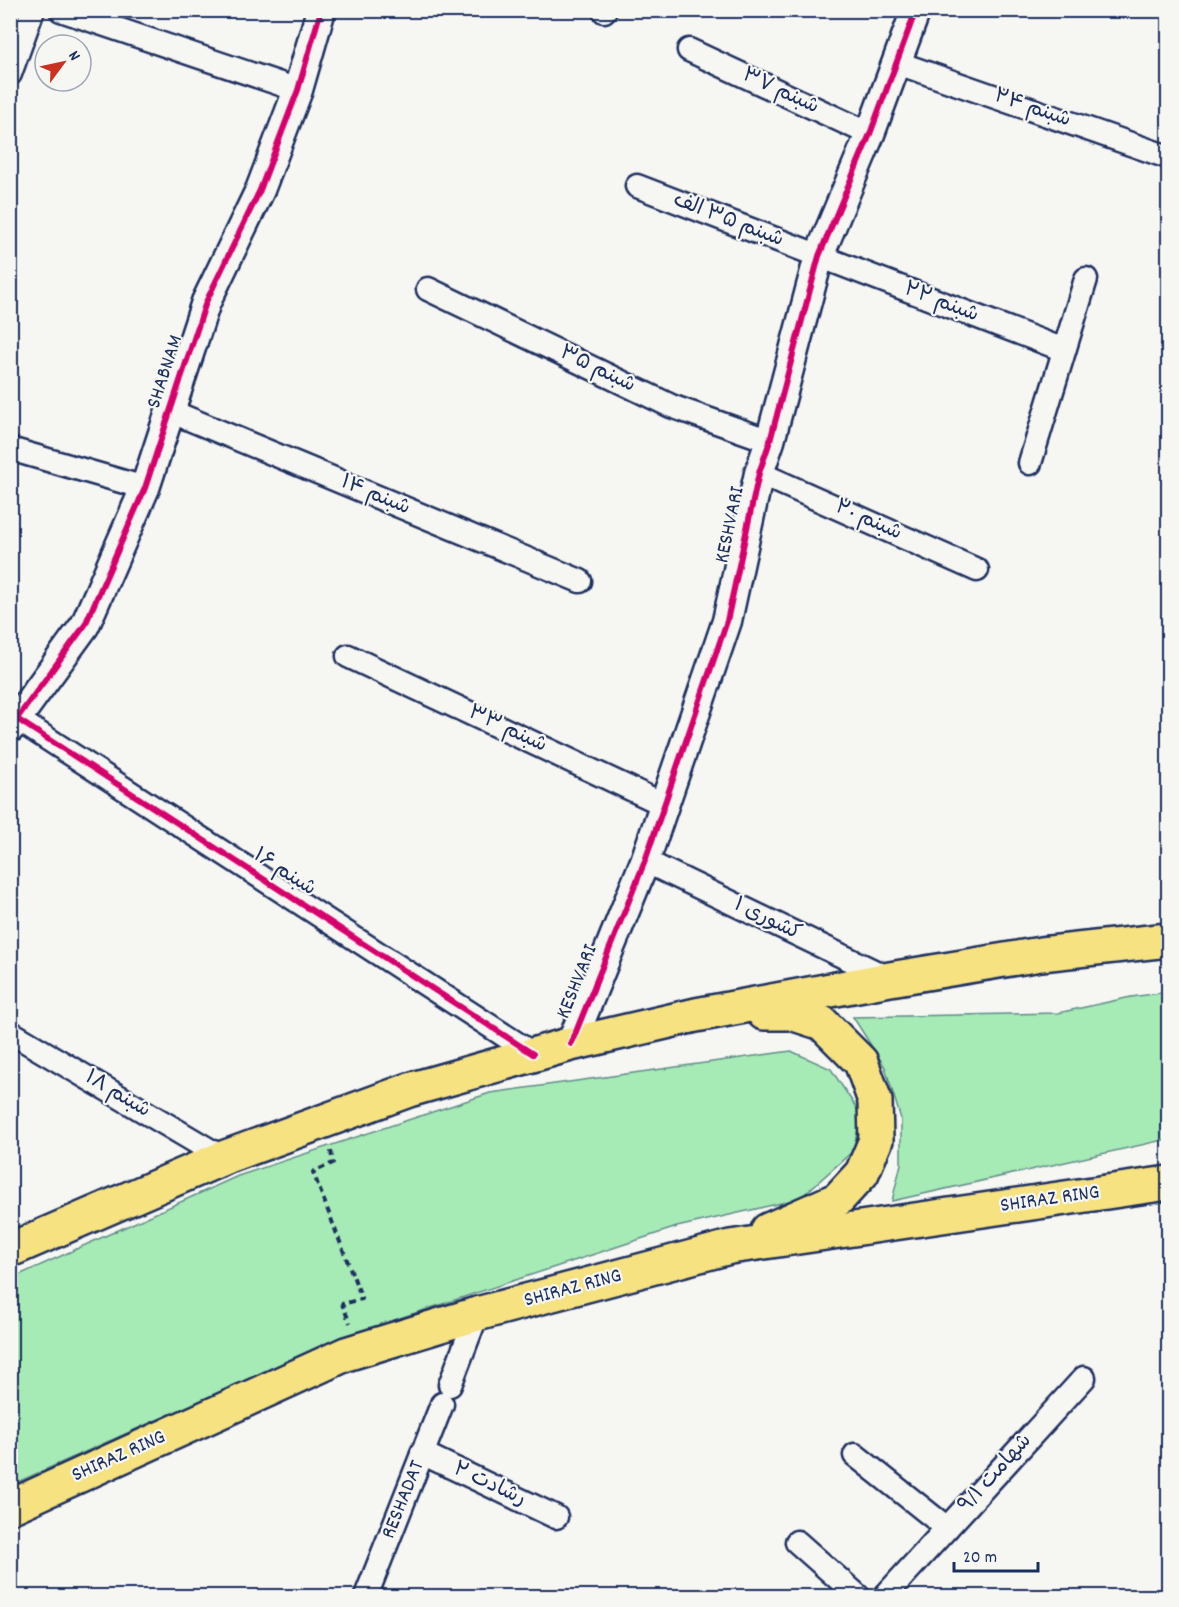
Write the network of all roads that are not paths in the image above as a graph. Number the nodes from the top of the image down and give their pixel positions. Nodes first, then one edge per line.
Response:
1 (33, 10) edge
2 (61, 10) edge
3 (321, 10) edge
4 (916, 10) edge
5 (689, 50) dead end
6 (895, 62) junction
7 (10, 74) edge
8 (298, 90) junction
9 (870, 134) junction
10 (1168, 157) edge
11 (637, 186) dead end
12 (819, 256) junction
13 (1086, 279) dead end
14 (428, 289) dead end
15 (1064, 350) junction
16 (170, 411) junction
17 (770, 441) junction
18 (10, 449) edge
19 (1030, 463) dead end
20 (759, 473) junction
21 (145, 488) junction
22 (977, 570) dead end
23 (580, 581) dead end
24 (348, 656) dead end
25 (14, 724) edge
26 (665, 805) junction
27 (645, 861) junction
28 (1168, 940) edge
29 (890, 979) junction
30 (696, 1015) junction
31 (10, 1032) edge
32 (572, 1044) junction
33 (533, 1054) junction
34 (223, 1158) junction
35 (1168, 1183) edge
36 (730, 1247) junction
37 (10, 1250) edge
38 (477, 1314) junction
39 (1084, 1378) dead end
40 (422, 1453) junction
41 (855, 1455) dead end
42 (10, 1507) edge
43 (556, 1517) dead end
44 (947, 1528) junction
45 (797, 1542) dead end
46 (366, 1596) edge
47 (858, 1596) edge
48 (885, 1596) edge

1 - 7 street
2 - 8 street
3 - 8 street, SHABNAM
4 - 6 street, KESHVARI
5 - 9 street, ۳۷ شبنم
6 - 9 street, KESHVARI
6 - 10 street, ۲۴ شبنم
8 - 16 street, SHABNAM
9 - 12 street, KESHVARI
11 - 12 street, شبنم ۳۵ الف
12 - 15 street, ۲۲ شبنم
12 - 17 street, KESHVARI
13 - 15 street
14 - 17 street, ۳۵ شبنم
15 - 19 street
16 - 21 street, SHABNAM
16 - 23 street, ۱۴ شبنم
17 - 20 street, KESHVARI
18 - 21 street
20 - 22 street, ۲۰ شبنم
20 - 26 street, KESHVARI
21 - 25 street, SHABNAM
24 - 26 street, ۳۳ شبنم
25 - 33 street, ۱۶ شبنم
26 - 27 street, KESHVARI
27 - 29 street, ۱ کشوری
27 - 32 street, KESHVARI
28 - 29 highway
29 - 30 highway
30 - 32 highway
30 - 36 highway
31 - 34 street, ۱۸ شبنم
32 - 33 highway
33 - 34 highway
34 - 37 highway
35 - 36 highway, SHIRAZ RING
36 - 38 highway, SHIRAZ RING
38 - 40 street, RESHADAT
38 - 42 highway, SHIRAZ RING
39 - 44 street, ۹/۱ شهامت
40 - 43 street, ۲ رشادت
40 - 46 street, RESHADAT
41 - 44 street
44 - 48 street, ۹/۱ شهامت
45 - 47 street

